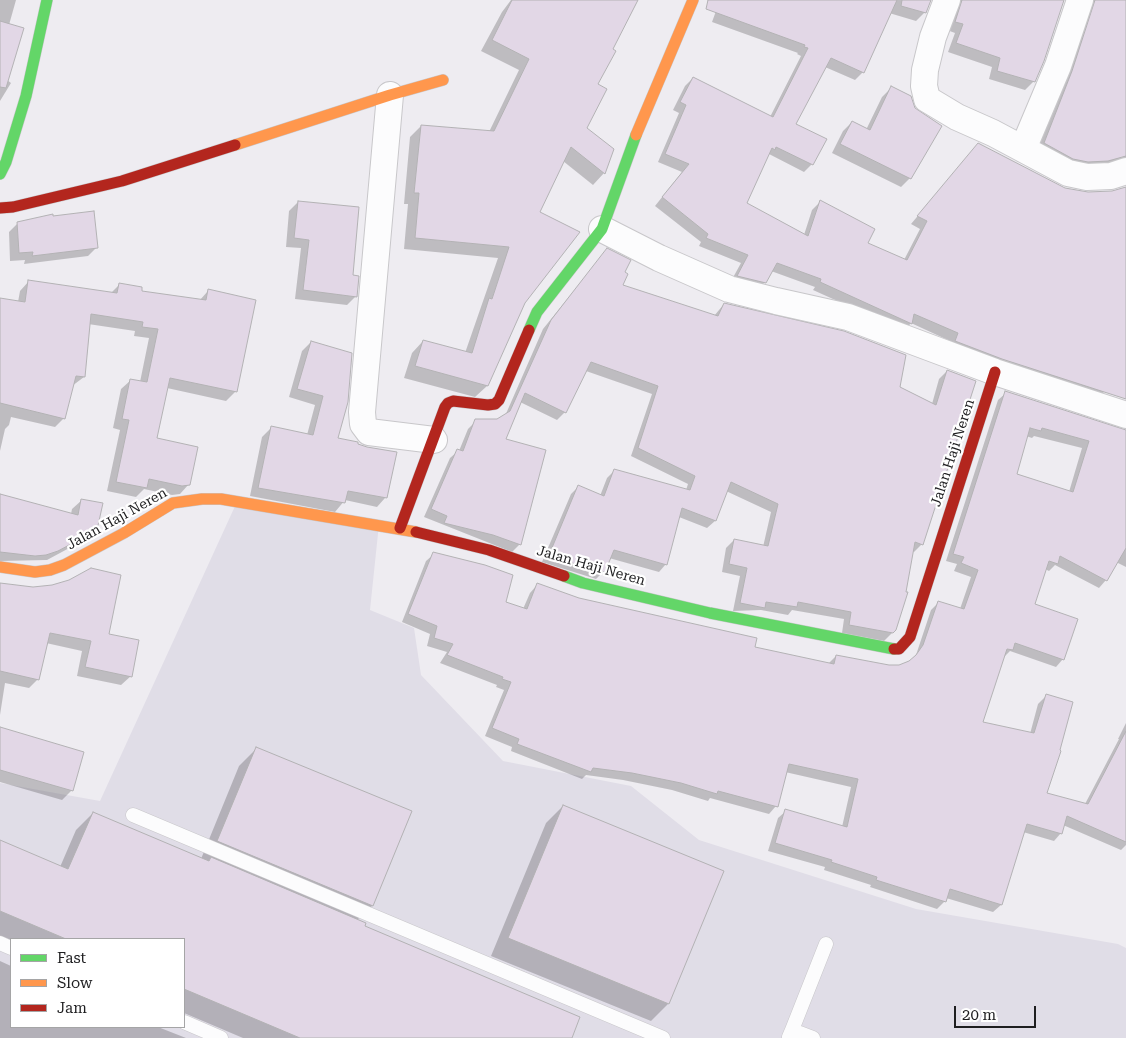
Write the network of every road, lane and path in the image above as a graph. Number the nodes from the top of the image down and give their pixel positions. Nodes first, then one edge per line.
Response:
1 (47, 0) edge
2 (693, 0) edge
3 (947, 0) edge
4 (1080, 0) edge
5 (443, 80) dead end
6 (390, 95) junction
7 (1023, 149) junction
8 (1126, 171) edge
9 (0, 174) edge
10 (0, 208) edge
11 (602, 230) junction
12 (995, 372) junction
13 (1126, 415) edge
14 (434, 440) junction
15 (400, 528) junction
16 (0, 567) edge
17 (133, 815) dead end
18 (826, 944) dead end
19 (185, 1022) edge
20 (790, 1034) edge
21 (221, 1038) edge
22 (663, 1038) edge
23 (813, 1038) edge

1 - 9 street
2 - 11 street
3 - 7 street
4 - 7 street
5 - 6 street
6 - 10 street
6 - 14 street
7 - 8 street
11 - 12 street
11 - 14 street
12 - 13 street
12 - 15 street, Jalan Haji Neren
14 - 15 street
15 - 16 street, Jalan Haji Neren
17 - 22 lane
18 - 20 lane
19 - 21 lane
20 - 23 lane

